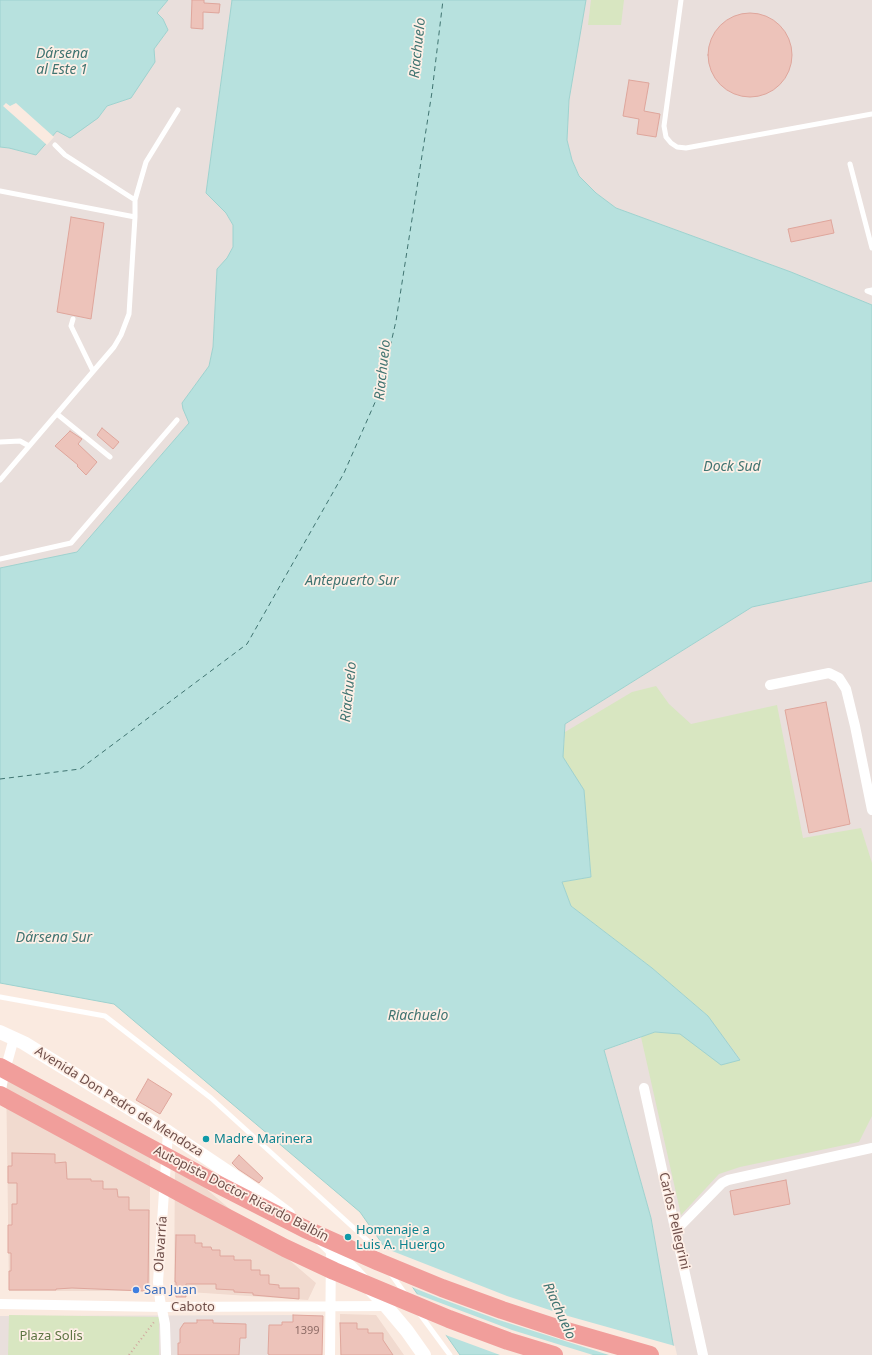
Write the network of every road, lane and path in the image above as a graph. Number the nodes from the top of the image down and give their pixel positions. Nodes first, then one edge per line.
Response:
1 (680, 0) edge
2 (178, 110) dead end
3 (872, 114) edge
4 (55, 145) dead end
5 (850, 164) dead end
6 (0, 191) edge
7 (135, 200) junction
8 (135, 217) junction
9 (872, 248) edge
10 (872, 290) edge
11 (872, 293) edge
12 (73, 319) dead end
13 (93, 371) junction
14 (57, 414) junction
15 (177, 420) dead end
16 (0, 442) edge
17 (29, 446) junction
18 (110, 457) dead end
19 (0, 480) edge
20 (0, 559) edge
21 (770, 685) dead end
22 (872, 810) edge
23 (0, 997) edge
24 (0, 1032) edge
25 (14, 1038) junction
26 (1, 1071) edge
27 (644, 1088) dead end
28 (0, 1095) edge
29 (168, 1132) junction
30 (872, 1148) edge
31 (166, 1162) junction
32 (676, 1230) junction
33 (331, 1249) junction
34 (0, 1304) edge
35 (386, 1306) junction
36 (162, 1307) junction
37 (331, 1307) junction
38 (130, 1355) edge
39 (166, 1355) edge
40 (330, 1355) edge
41 (424, 1355) edge
42 (450, 1355) edge
43 (554, 1355) edge
44 (650, 1355) edge
45 (703, 1355) edge

1 - 3 lane
2 - 7 lane
4 - 7 lane
5 - 9 lane
6 - 8 lane
7 - 8 lane
8 - 13 lane
10 - 11 lane
12 - 13 lane
13 - 14 lane
14 - 17 lane
14 - 18 lane
15 - 20 lane
16 - 17 lane
17 - 19 lane
21 - 22 street
23 - 42 lane
24 - 25 main road, Avenida Don Pedro de Mendoza
25 - 26 street
25 - 29 main road, Avenida Don Pedro de Mendoza
26 - 28 street
26 - 31 main road, Avenida Don Pedro de Mendoza
26 - 44 highway, Autopista Doctor Ricardo Balbín
27 - 32 street, Carlos Pellegrini
28 - 43 highway, Autopista Doctor Ricardo Balbín
29 - 31 street, Olavarría
29 - 33 main road, Avenida Don Pedro de Mendoza
30 - 32 street
31 - 33 main road, Avenida Don Pedro de Mendoza
31 - 36 street, Olavarría
32 - 45 street, Carlos Pellegrini
33 - 35 main road, Avenida Don Pedro de Mendoza
33 - 37 street
34 - 36 street, Caboto
35 - 37 street, Caboto
35 - 41 main road, Avenida Don Pedro de Mendoza
36 - 37 street, Caboto
36 - 38 path
36 - 39 street, Olavarría
37 - 40 street

